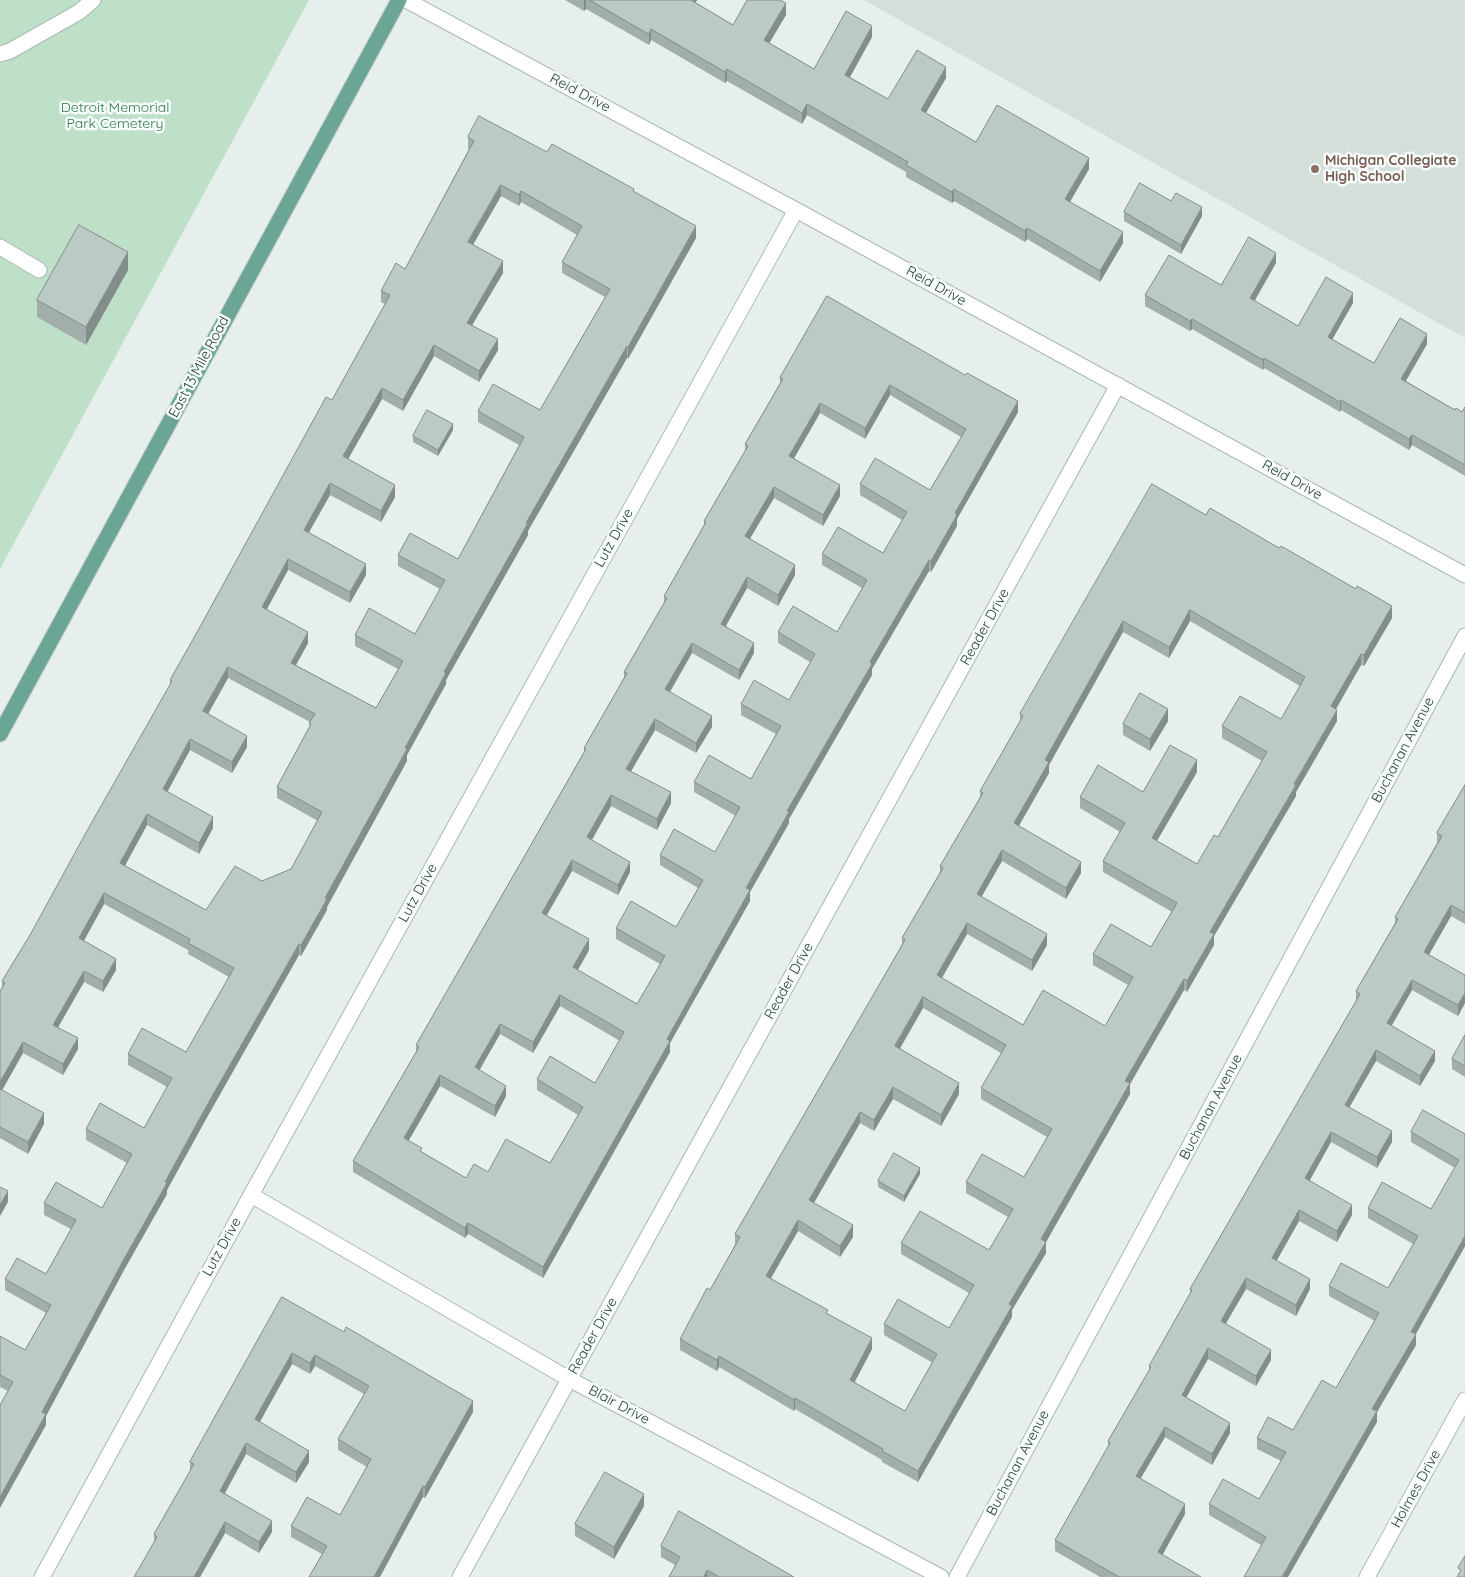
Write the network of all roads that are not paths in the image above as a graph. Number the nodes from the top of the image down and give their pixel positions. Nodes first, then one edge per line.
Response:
1 (93, 0) edge
2 (399, 0) edge
3 (406, 0) edge
4 (0, 54) edge
5 (796, 210) junction
6 (0, 247) edge
7 (39, 270) dead end
8 (1118, 385) junction
9 (1465, 575) edge
10 (1465, 636) edge
11 (0, 734) edge
12 (251, 1195) junction
13 (570, 1379) junction
14 (1465, 1400) edge
15 (42, 1577) edge
16 (460, 1577) edge
17 (941, 1577) edge
18 (957, 1577) edge
19 (1367, 1577) edge

1 - 4 street
2 - 11 main road, East 13 Mile Road
3 - 5 street, Reid Drive
5 - 8 street, Reid Drive
5 - 12 street, Lutz Drive
6 - 7 street
8 - 9 street, Reid Drive
8 - 13 street, Reader Drive
10 - 18 street, Buchanan Avenue
12 - 13 street, Blair Drive
12 - 15 street, Lutz Drive
13 - 16 street, Reader Drive
13 - 17 street, Blair Drive
14 - 19 street, Holmes Drive

